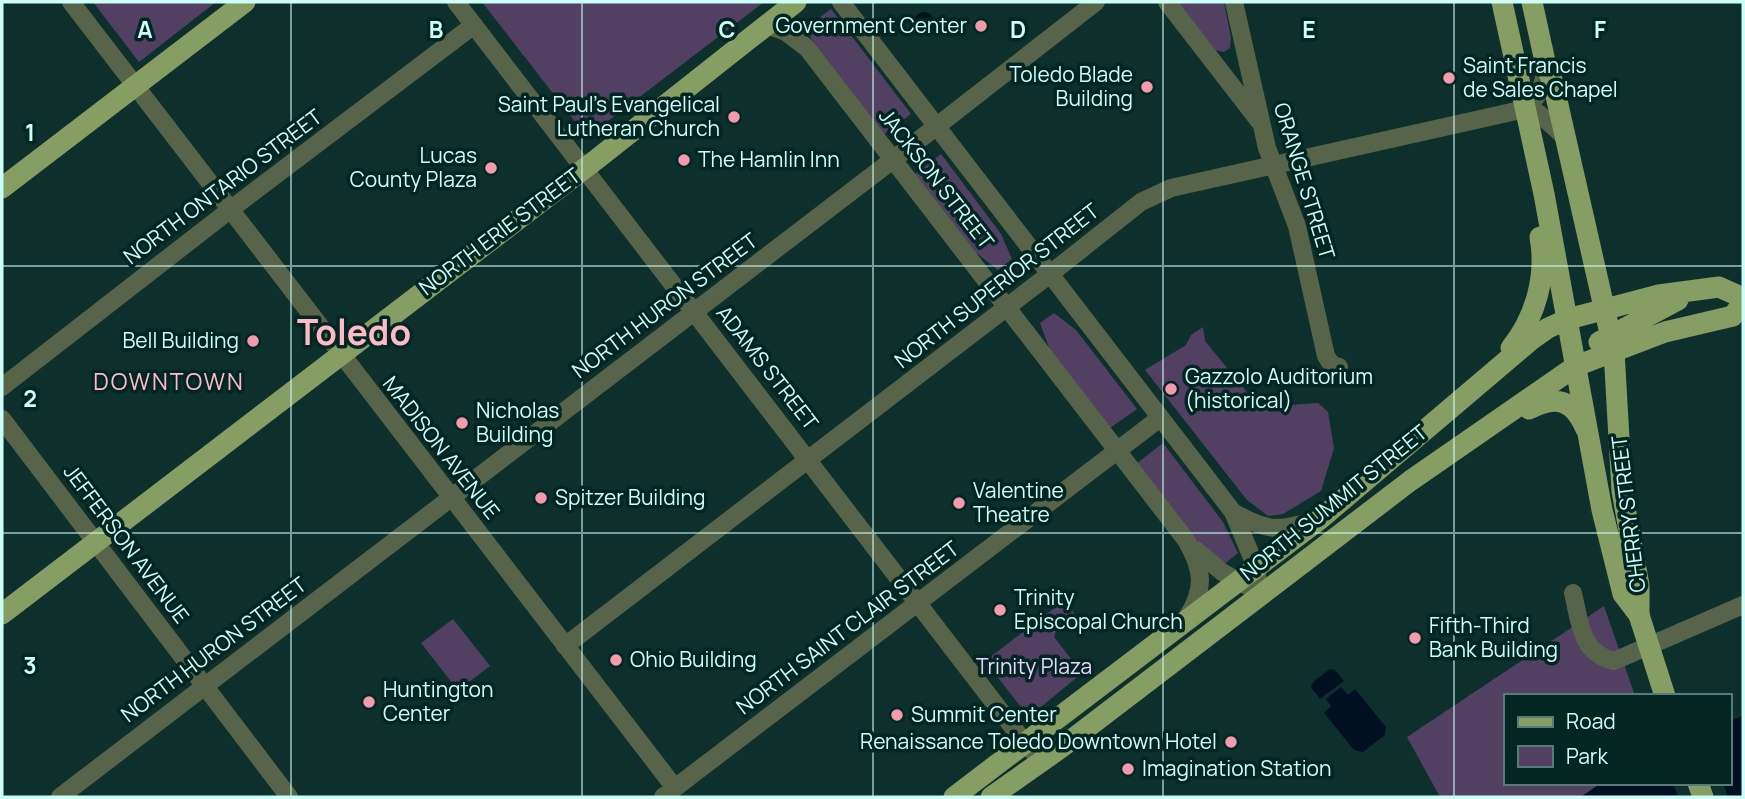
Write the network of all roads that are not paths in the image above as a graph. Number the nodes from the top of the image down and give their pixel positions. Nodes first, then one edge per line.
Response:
1 (71, 2) edge
2 (245, 2) edge
3 (456, 2) edge
4 (796, 2) edge
5 (841, 2) edge
6 (1096, 2) edge
7 (1167, 2) edge
8 (1234, 2) edge
9 (1502, 2) edge
10 (1532, 2) edge
11 (474, 25) junction
12 (767, 25) junction
13 (1546, 66) junction
14 (136, 86) junction
15 (1525, 109) junction
16 (1262, 125) junction
17 (937, 127) junction
18 (1565, 137) junction
19 (892, 160) junction
20 (1273, 165) junction
21 (584, 168) junction
22 (1537, 169) junction
23 (2, 188) edge
24 (231, 209) junction
25 (1050, 274) junction
26 (1698, 290) junction
27 (1743, 300) edge
28 (1006, 308) junction
29 (1604, 308) junction
30 (695, 311) junction
31 (1568, 319) junction
32 (1612, 343) junction
33 (340, 355) junction
34 (1576, 366) junction
35 (1339, 367) dead end
36 (1486, 380) junction
37 (2, 387) edge
38 (1160, 418) junction
39 (2, 419) edge
40 (1489, 426) junction
41 (1589, 438) junction
42 (1116, 451) junction
43 (809, 459) junction
44 (451, 498) junction
45 (1233, 512) junction
46 (1319, 520) junction
47 (1186, 540) junction
48 (97, 542) junction
49 (1256, 567) junction
50 (1238, 581) junction
51 (1573, 593) dead end
52 (1260, 594) junction
53 (918, 603) junction
54 (1743, 605) edge
55 (2, 614) edge
56 (1639, 615) junction
57 (1183, 623) junction
58 (565, 646) junction
59 (204, 686) junction
60 (1664, 694) edge
61 (1025, 743) junction
62 (1042, 761) junction
63 (669, 793) edge
64 (60, 797) edge
65 (289, 797) edge
66 (954, 797) edge
67 (991, 797) edge

1 - 14 street, MADISON AVENUE
2 - 14 main road
3 - 11 street, ADAMS STREET
4 - 12 main road, NORTH ERIE STREET
5 - 17 street, JACKSON STREET
6 - 17 street, NORTH HURON STREET
7 - 16 street
8 - 16 street, ORANGE STREET
9 - 15 main road, CHERRY STREET
10 - 13 main road, CHERRY STREET
11 - 21 street, ADAMS STREET
11 - 24 street, NORTH ONTARIO STREET
12 - 19 street, JACKSON STREET
12 - 21 main road, NORTH ERIE STREET
13 - 15 street
13 - 18 main road, CHERRY STREET
14 - 23 main road
14 - 24 street, MADISON AVENUE
15 - 18 street
15 - 20 street, NORTH SUPERIOR STREET
15 - 22 main road, CHERRY STREET
16 - 20 street, ORANGE STREET
17 - 19 street, NORTH HURON STREET
17 - 25 street, JACKSON STREET
18 - 29 main road, CHERRY STREET
19 - 28 street, JACKSON STREET
19 - 30 street, NORTH HURON STREET
20 - 25 street, NORTH SUPERIOR STREET
20 - 35 street, ORANGE STREET
21 - 30 street, ADAMS STREET
21 - 33 main road, NORTH ERIE STREET
22 - 31 main road, CHERRY STREET
22 - 36 main road
24 - 33 street, MADISON AVENUE
24 - 37 street, NORTH ONTARIO STREET
25 - 28 street, NORTH SUPERIOR STREET
25 - 38 street, JACKSON STREET
26 - 27 main road, NORTH SUMMIT STREET
26 - 29 main road, NORTH SUMMIT STREET
26 - 32 main road
27 - 32 main road, NORTH SUMMIT STREET
28 - 42 street, JACKSON STREET
28 - 43 street, NORTH SUPERIOR STREET
29 - 31 main road, NORTH SUMMIT STREET
29 - 32 main road, CHERRY STREET
30 - 43 street, ADAMS STREET
30 - 44 street, NORTH HURON STREET
31 - 34 main road, CHERRY STREET
31 - 36 main road, NORTH SUMMIT STREET
32 - 34 main road, NORTH SUMMIT STREET
32 - 56 main road, CHERRY STREET
33 - 44 street, MADISON AVENUE
33 - 48 main road, NORTH ERIE STREET
34 - 40 main road, NORTH SUMMIT STREET
34 - 41 main road, CHERRY STREET
36 - 46 main road, NORTH SUMMIT STREET
38 - 42 street, NORTH SAINT CLAIR STREET
38 - 45 street, JACKSON STREET
39 - 48 street, JEFFERSON AVENUE
40 - 41 main road
40 - 52 main road, NORTH SUMMIT STREET
41 - 56 main road, CHERRY STREET
42 - 47 street, JACKSON STREET
42 - 53 street, NORTH SAINT CLAIR STREET
43 - 53 street, ADAMS STREET
43 - 58 street, NORTH SUPERIOR STREET
44 - 58 street, MADISON AVENUE
44 - 59 street, NORTH HURON STREET
45 - 46 street, JACKSON STREET
45 - 49 street, JACKSON STREET
46 - 49 main road, NORTH SUMMIT STREET
47 - 50 street, JACKSON STREET
47 - 57 street, JACKSON STREET
48 - 55 main road, NORTH ERIE STREET
48 - 59 street, JEFFERSON AVENUE
49 - 50 main road, NORTH SUMMIT STREET
49 - 52 street, JACKSON STREET
50 - 52 street, JACKSON STREET
50 - 57 main road, NORTH SUMMIT STREET
51 - 54 street
52 - 62 main road, NORTH SUMMIT STREET
53 - 61 street, ADAMS STREET
53 - 63 street, NORTH SAINT CLAIR STREET
56 - 60 main road, bridge
57 - 61 main road, NORTH SUMMIT STREET
58 - 63 street, MADISON AVENUE
59 - 64 street, NORTH HURON STREET
59 - 65 street, JEFFERSON AVENUE
61 - 62 street, ADAMS STREET
61 - 66 main road, NORTH SUMMIT STREET
62 - 67 main road, NORTH SUMMIT STREET

